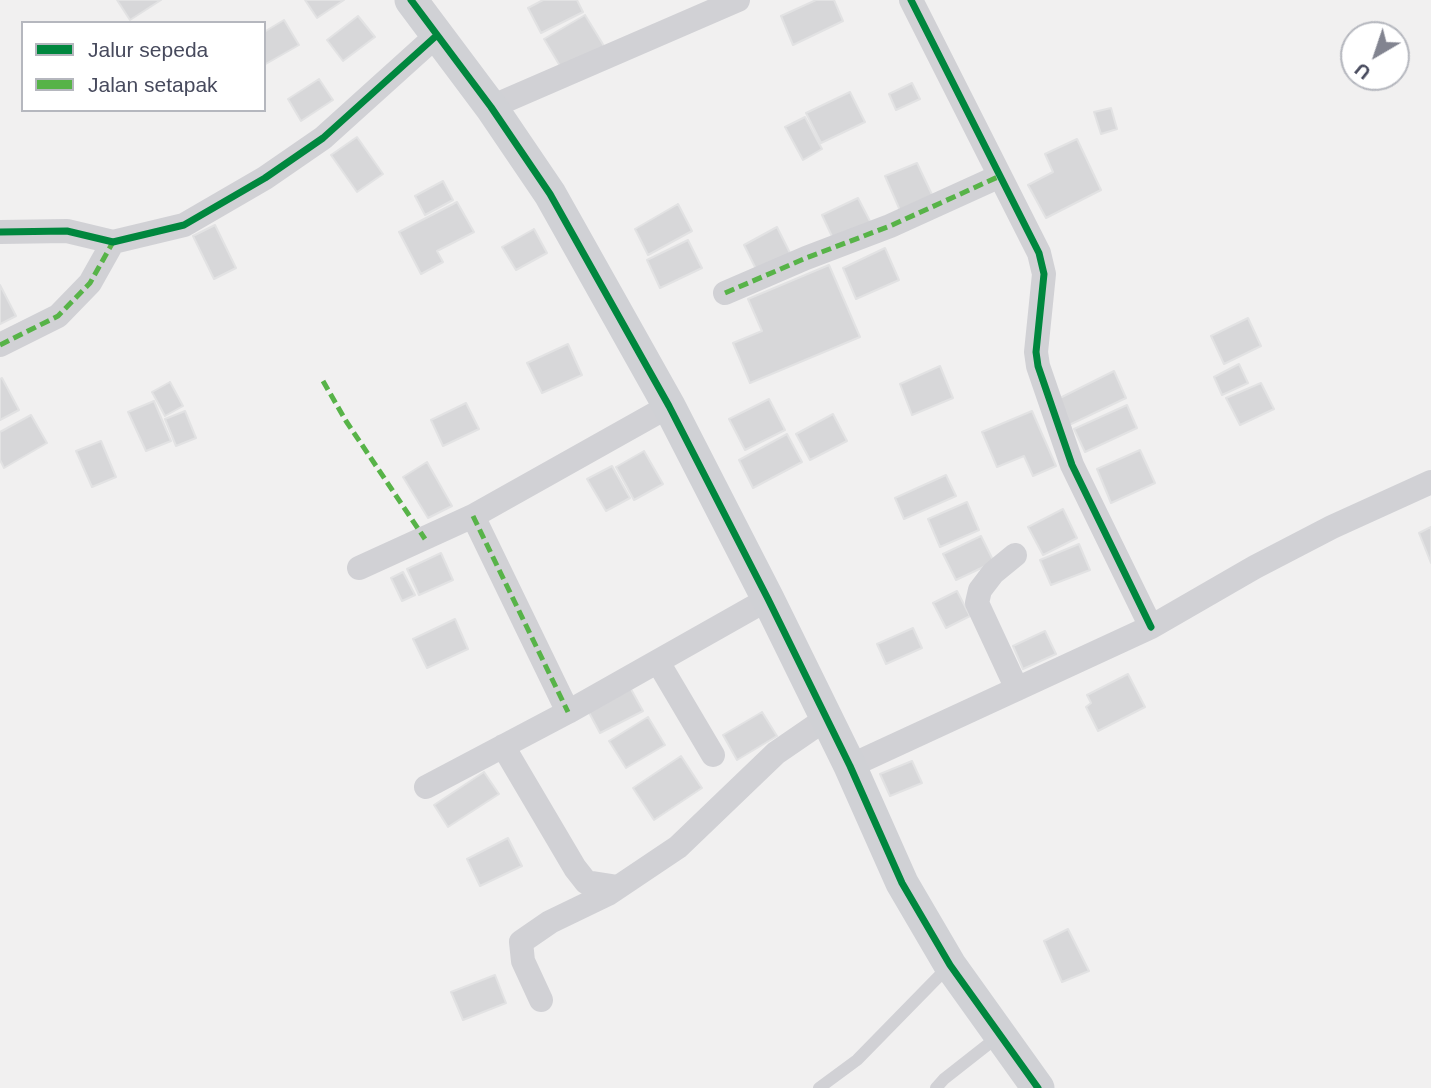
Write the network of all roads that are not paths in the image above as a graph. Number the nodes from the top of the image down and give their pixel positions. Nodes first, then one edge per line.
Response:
1 (411, 0) edge
2 (738, 0) edge
3 (911, 0) edge
4 (436, 36) junction
5 (491, 107) junction
6 (1000, 176) junction
7 (0, 232) edge
8 (113, 242) junction
9 (725, 293) dead end
10 (0, 345) edge
11 (669, 406) junction
12 (1431, 482) edge
13 (473, 516) junction
14 (1015, 555) dead end
15 (359, 568) dead end
16 (768, 599) junction
17 (1151, 627) junction
18 (658, 662) junction
19 (1017, 689) junction
20 (568, 712) junction
21 (827, 718) junction
22 (503, 746) junction
23 (713, 755) dead end
24 (849, 766) junction
25 (426, 787) dead end
26 (618, 887) junction
27 (950, 965) junction
28 (541, 1000) dead end
29 (1000, 1035) junction
30 (819, 1088) edge
31 (936, 1088) edge
32 (1038, 1088) edge

1 - 4 street
2 - 5 street
3 - 6 street
4 - 5 street
4 - 8 street
5 - 11 street
6 - 9 street
6 - 17 street
7 - 8 street
8 - 10 street
11 - 13 street
11 - 16 street
12 - 17 street
13 - 15 street
13 - 20 street
14 - 19 street
16 - 18 street
16 - 21 street
17 - 19 street
18 - 20 street
18 - 23 street
19 - 24 street
20 - 22 street
21 - 24 street
21 - 26 street
22 - 25 street
22 - 26 street
24 - 27 street
26 - 28 street
27 - 29 street
27 - 30 lane
29 - 31 lane
29 - 32 street

